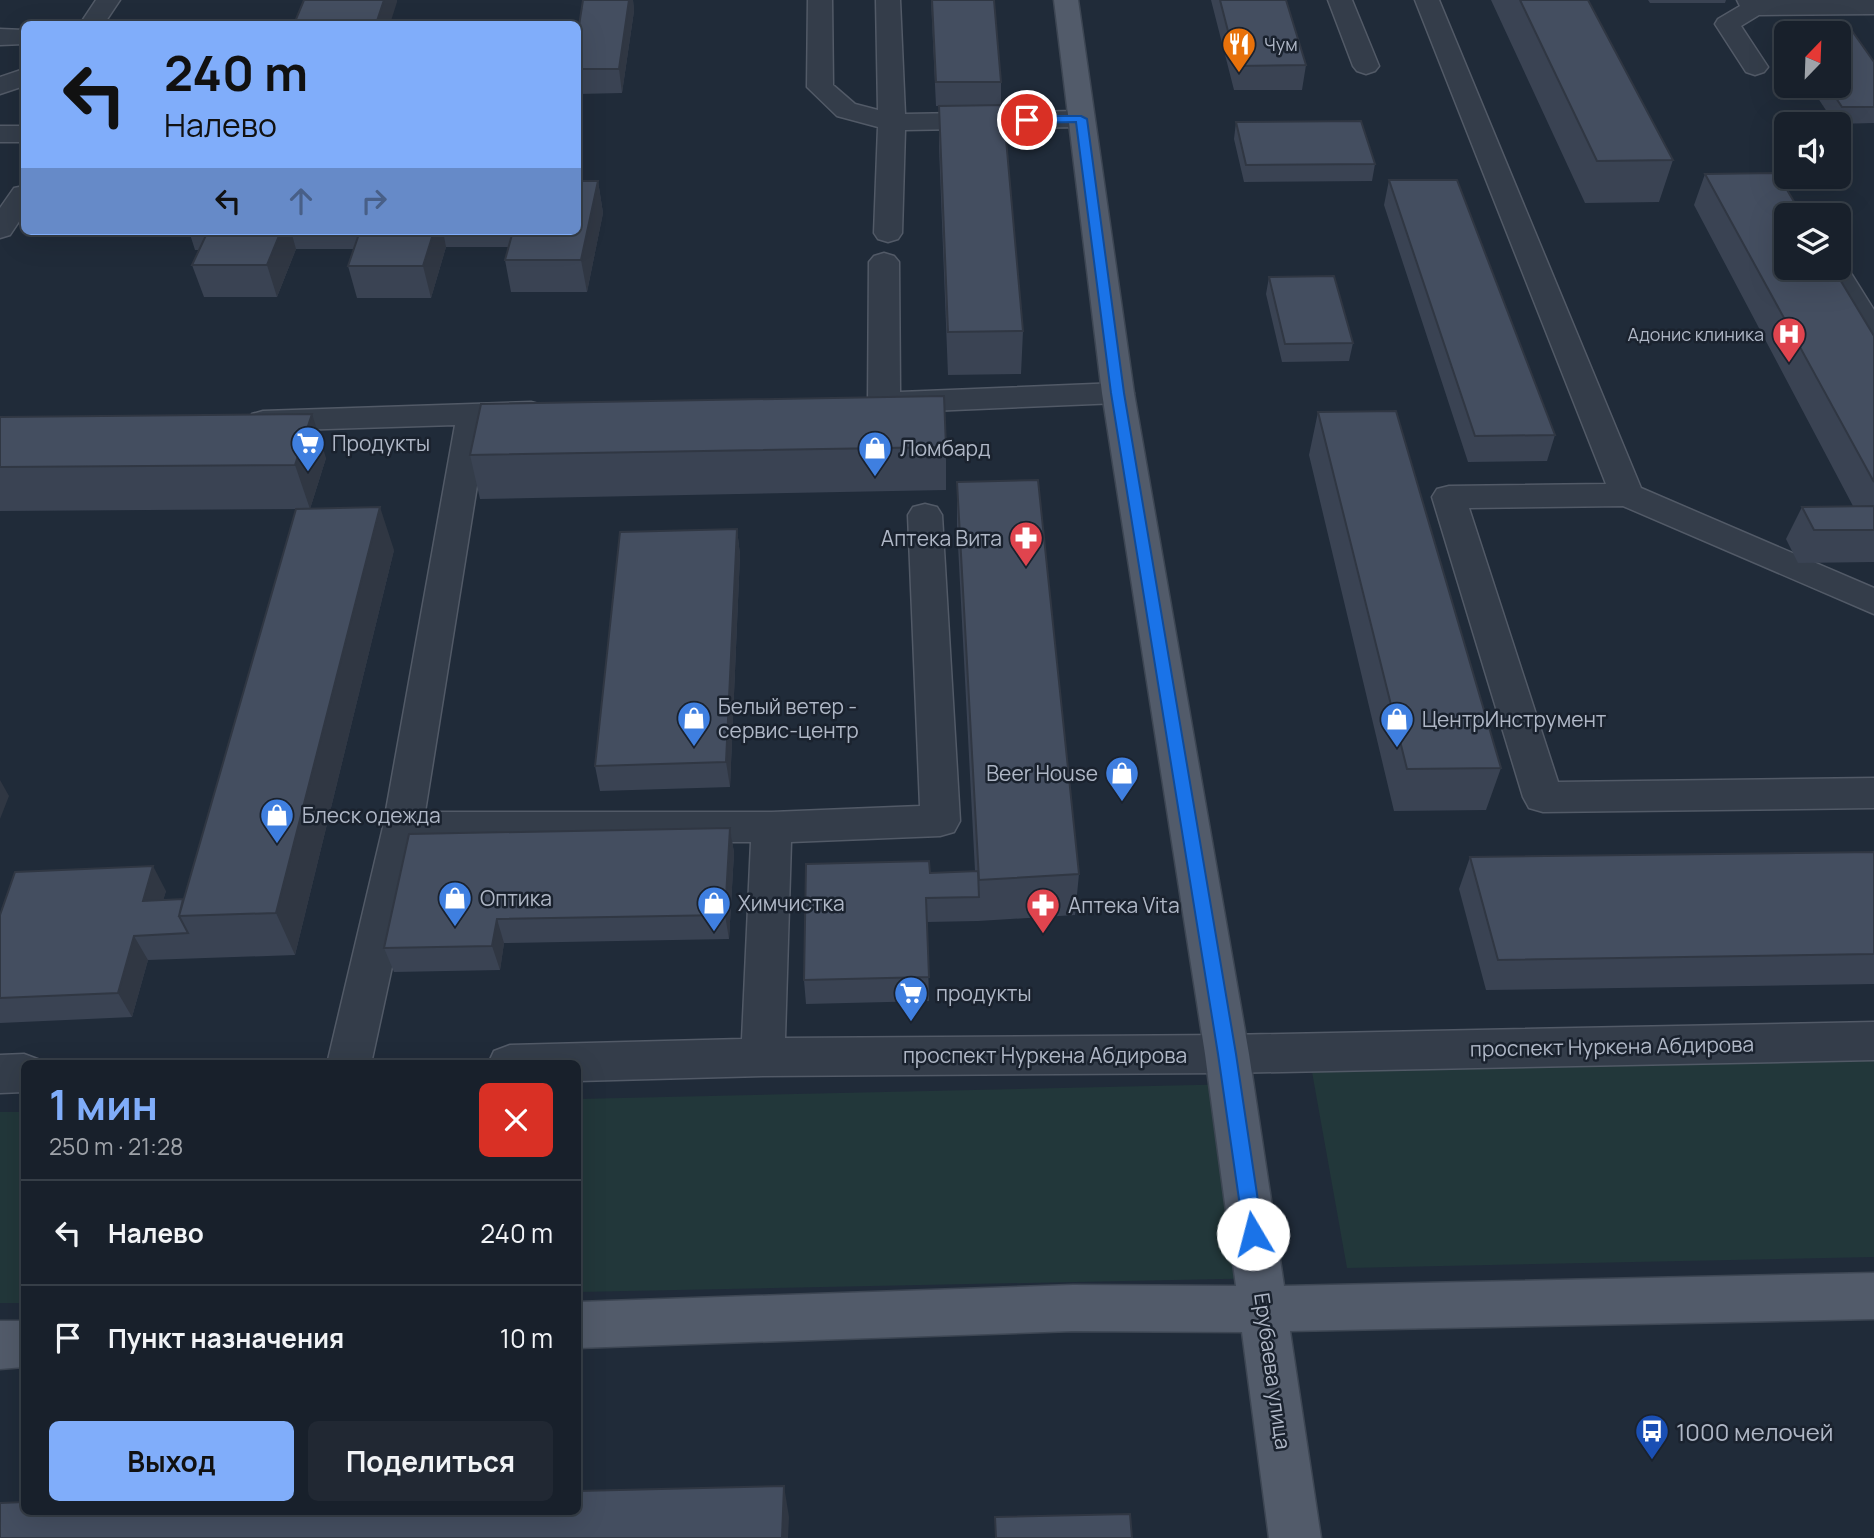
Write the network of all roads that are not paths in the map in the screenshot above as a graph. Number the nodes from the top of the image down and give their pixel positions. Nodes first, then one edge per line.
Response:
1 (108, 0) edge
2 (820, 0) edge
3 (888, 0) edge
4 (1066, 0) edge
5 (1340, 0) edge
6 (1427, 0) edge
7 (1752, 4) edge
8 (1874, 8) edge
9 (94, 21) edge
10 (0, 37) edge
11 (21, 37) edge
12 (1366, 65) dead end
13 (1755, 66) dead end
14 (21, 78) edge
15 (0, 86) edge
16 (1081, 119) junction
17 (892, 122) junction
18 (0, 134) edge
19 (21, 134) edge
20 (21, 198) edge
21 (0, 229) edge
22 (888, 233) dead end
23 (884, 262) dead end
24 (1840, 280) edge
25 (1874, 335) edge
26 (1118, 393) junction
27 (555, 412) edge
28 (473, 414) junction
29 (237, 422) edge
30 (1627, 495) junction
31 (925, 515) dead end
32 (1874, 602) edge
33 (1874, 793) edge
34 (403, 827) junction
35 (772, 827) junction
36 (1874, 1041) edge
37 (1227, 1054) junction
38 (763, 1057) junction
39 (350, 1060) edge
40 (581, 1062) edge
41 (21, 1073) edge
42 (0, 1074) edge
43 (1874, 1296) edge
44 (1265, 1309) junction
45 (581, 1325) edge
46 (21, 1344) edge
47 (0, 1345) edge
48 (1295, 1538) edge

1 - 9 street
2 - 17 street
3 - 17 street
4 - 16 main road, Ерубаева улица
5 - 12 street
6 - 30 street
7 - 8 street
7 - 13 street
10 - 11 street
14 - 15 street
16 - 17 street
16 - 26 main road, Ерубаева улица
17 - 22 street
18 - 19 street
20 - 21 street
23 - 26 street
24 - 25 street
26 - 37 main road, Ерубаева улица
27 - 28 street
28 - 29 street
28 - 34 street
30 - 32 street
30 - 33 street
31 - 35 street
34 - 35 street
34 - 39 street
35 - 38 street
36 - 37 street, проспект Нуркена Абдирова
37 - 38 street, проспект Нуркена Абдирова
37 - 44 main road, Ерубаева улица
38 - 40 street, проспект Нуркена Абдирова
41 - 42 street
43 - 44 main road
44 - 45 main road
44 - 48 main road, Ерубаева улица
46 - 47 main road

